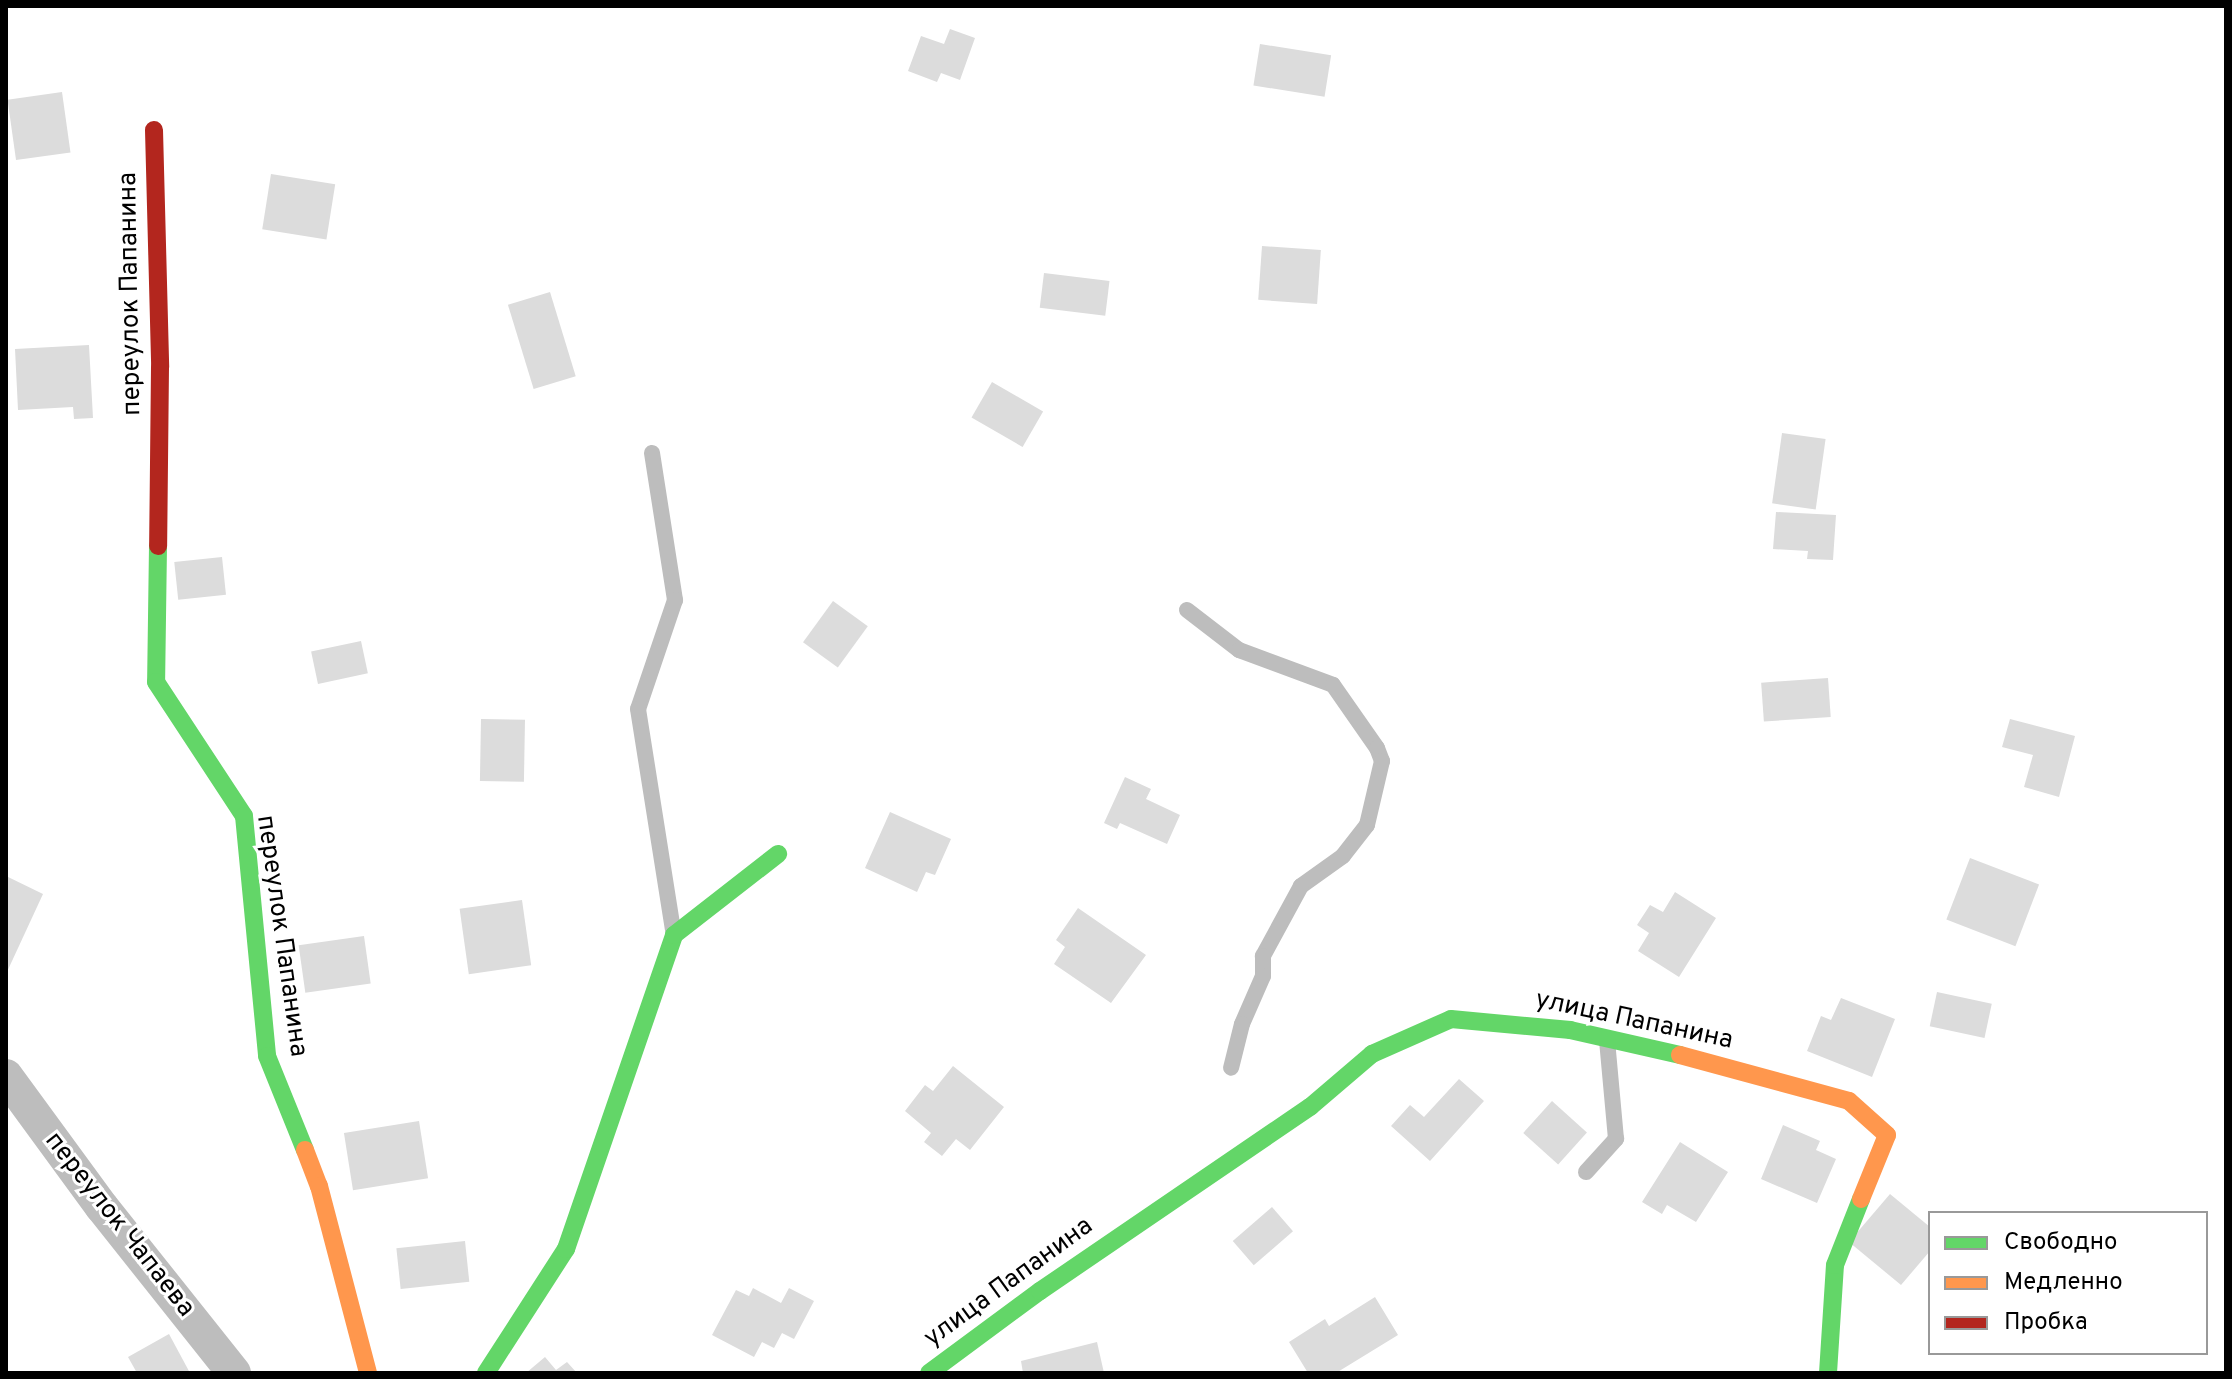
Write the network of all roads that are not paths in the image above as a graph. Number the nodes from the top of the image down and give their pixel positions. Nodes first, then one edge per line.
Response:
1 (154, 130) dead end
2 (652, 453) dead end
3 (1187, 610) dead end
4 (778, 854) dead end
5 (674, 935) junction
6 (1607, 1039) junction
7 (1231, 1068) dead end
8 (6, 1076) edge
9 (1586, 1172) dead end
10 (234, 1373) edge
11 (368, 1373) edge
12 (486, 1373) edge
13 (929, 1373) edge
14 (1828, 1373) edge

1 - 11 street, переулок Папанина
2 - 5 lane
3 - 7 lane
4 - 5 street
5 - 12 street
6 - 9 lane
6 - 13 street, улица Папанина
6 - 14 street, улица Папанина
8 - 10 street, переулок Чапаева

